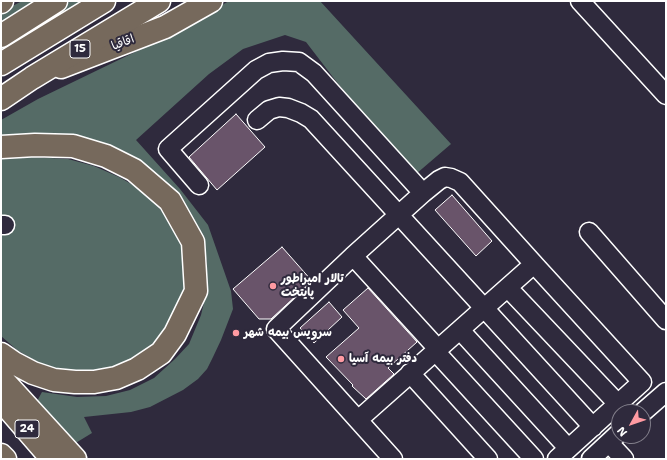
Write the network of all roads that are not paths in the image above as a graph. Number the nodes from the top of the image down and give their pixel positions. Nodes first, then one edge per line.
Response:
1 (56, 1) edge
2 (104, 1) edge
3 (159, 1) edge
4 (211, 1) edge
5 (580, 1) edge
6 (1, 36) edge
7 (1, 64) edge
8 (32, 78) junction
9 (666, 95) edge
10 (1, 99) edge
11 (257, 120) dead end
12 (1, 147) edge
13 (199, 185) dead end
14 (423, 193) junction
15 (399, 214) junction
16 (589, 232) dead end
17 (353, 256) junction
18 (534, 264) junction
19 (508, 288) junction
20 (484, 308) junction
21 (666, 320) edge
22 (460, 330) junction
23 (437, 350) junction
24 (1, 354) edge
25 (410, 373) junction
26 (1, 378) edge
27 (666, 394) edge
28 (1, 400) edge
29 (618, 404) joint
30 (651, 405) edge
31 (611, 410) edge
32 (358, 420) junction
33 (593, 426) junction
34 (611, 441) edge
35 (617, 444) edge
36 (563, 454) edge
37 (1, 455) edge
38 (595, 458) edge
39 (5, 459) edge
40 (52, 459) edge
41 (75, 459) edge
42 (393, 459) edge
43 (488, 459) edge
44 (534, 459) edge
45 (624, 459) edge

1 - 6 main road
2 - 7 main road, 15
3 - 8 main road, 15
4 - 8 main road, اقاقیا
5 - 9 lane
8 - 10 main road, 15
11 - 15 lane
12 - 24 main road
13 - 14 lane
14 - 15 lane
14 - 18 lane
15 - 17 lane
15 - 20 lane
16 - 21 lane
17 - 23 lane
17 - 32 lane
18 - 19 lane
18 - 29 lane
19 - 20 lane
19 - 29 lane
20 - 22 lane
20 - 33 lane
22 - 23 lane
22 - 36 lane
23 - 25 lane
23 - 44 lane
25 - 32 lane
25 - 43 lane
26 - 41 main road
27 - 30 lane
28 - 40 main road, 24
31 - 33 lane
32 - 42 lane
33 - 36 lane
34 - 38 lane
35 - 45 lane
37 - 39 main road

